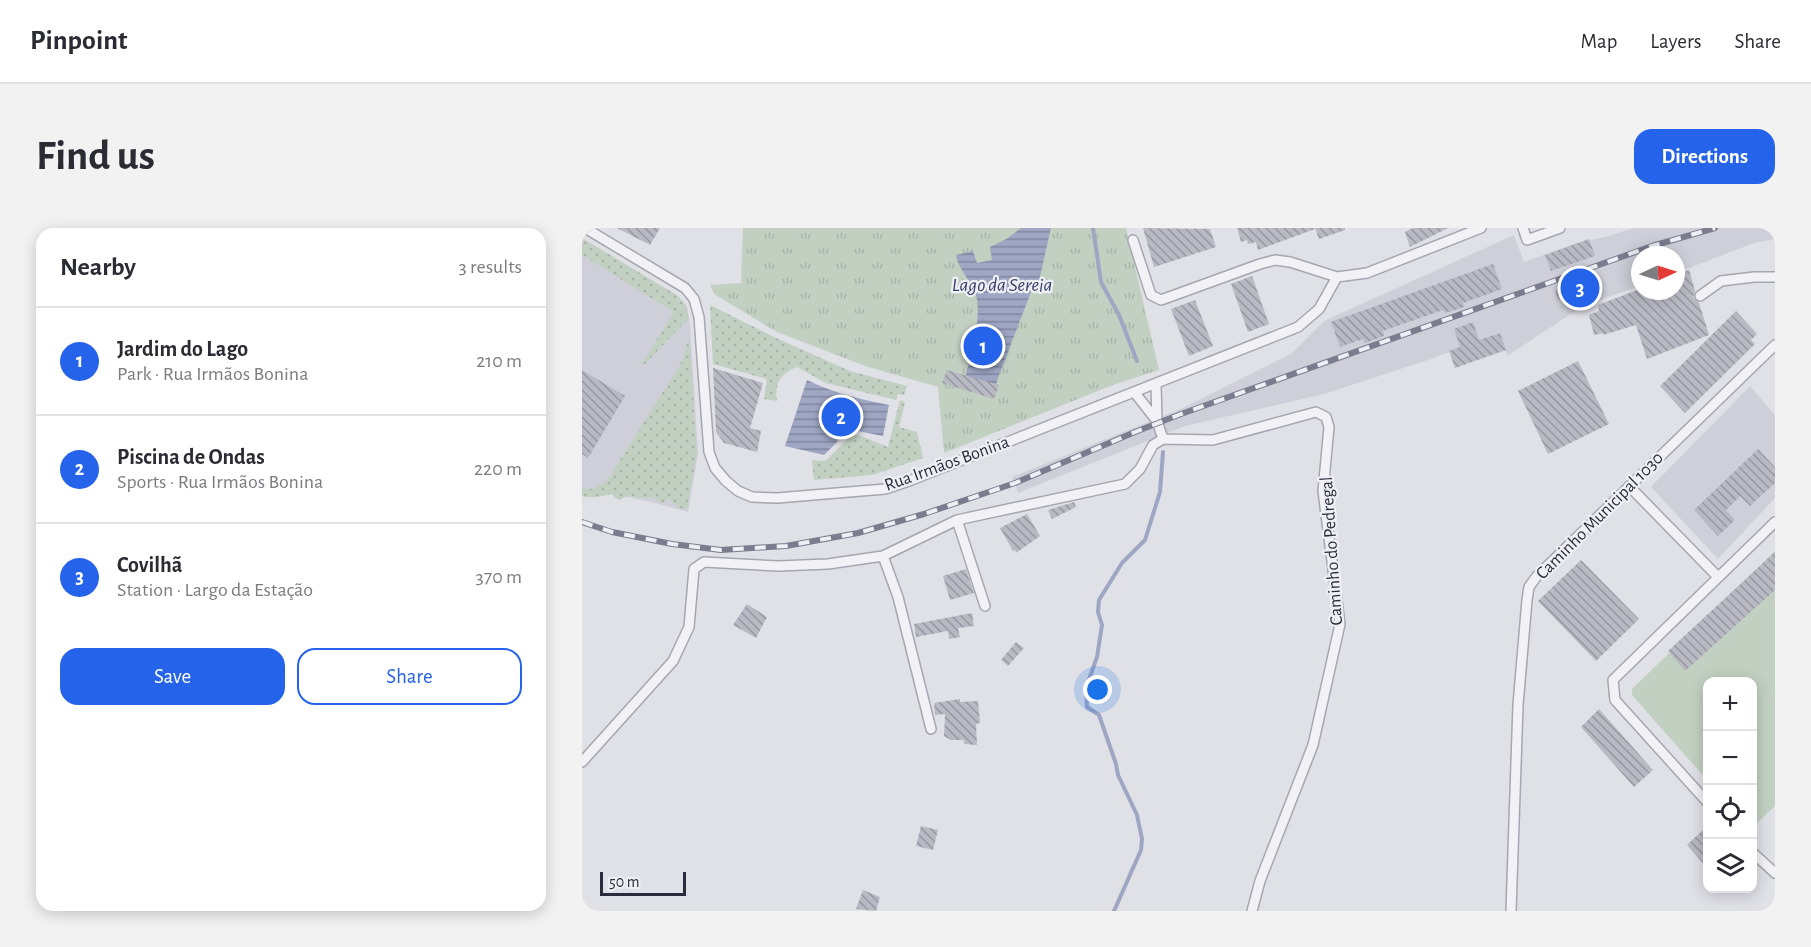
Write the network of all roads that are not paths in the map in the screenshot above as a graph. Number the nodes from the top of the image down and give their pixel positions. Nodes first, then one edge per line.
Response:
1 (585, 228) edge
2 (1481, 228) edge
3 (1523, 228) edge
4 (1560, 228) edge
5 (1134, 240) dead end
6 (1337, 277) junction
7 (1775, 277) edge
8 (1700, 296) dead end
9 (1775, 345) edge
10 (1156, 385) junction
11 (1135, 393) junction
12 (1157, 421) junction
13 (1163, 439) junction
14 (1629, 486) junction
15 (957, 520) junction
16 (1775, 522) edge
17 (883, 556) junction
18 (1718, 577) junction
19 (985, 606) dead end
20 (931, 729) dead end
21 (582, 762) edge
22 (1703, 799) edge
23 (1757, 857) edge
24 (1775, 873) edge
25 (1252, 911) edge
26 (1510, 911) edge

1 - 11 street, Rua Irmãos Bonina
2 - 6 street
3 - 4 street
5 - 6 street
6 - 10 street, Rua Irmãos Bonina
7 - 8 street
9 - 14 street, Caminho Municipal 1030
10 - 11 street, Rua Irmãos Bonina
10 - 12 street
11 - 12 street
12 - 13 street
13 - 15 street
13 - 25 street, Caminho do Pedregal
14 - 18 street
14 - 26 street, Caminho Municipal 1030
15 - 17 street
15 - 19 street
16 - 18 street
17 - 20 street
17 - 21 street
18 - 22 street
23 - 24 street

